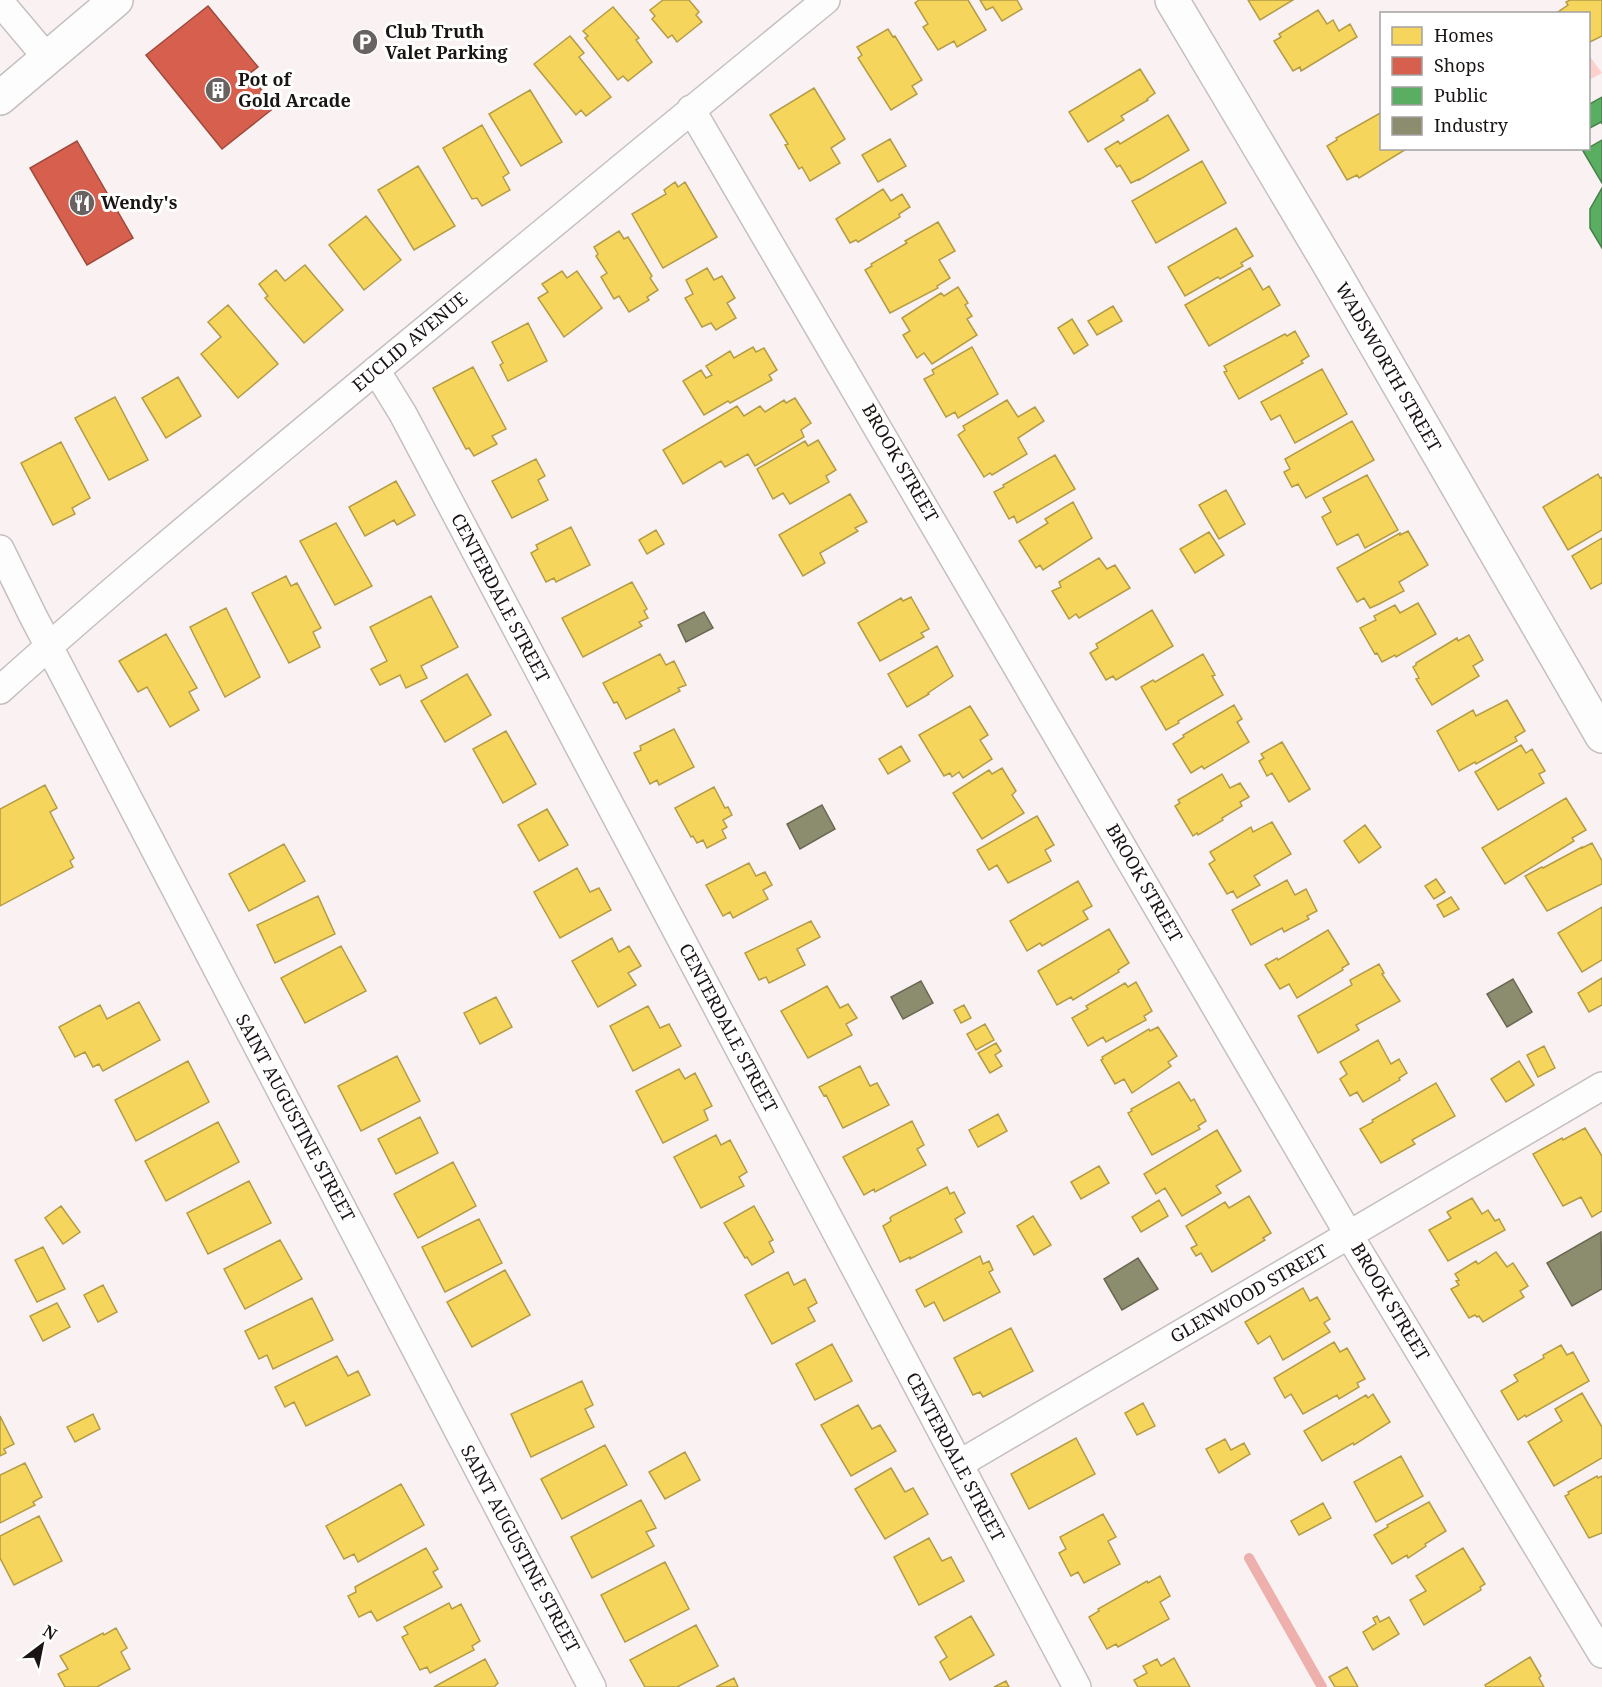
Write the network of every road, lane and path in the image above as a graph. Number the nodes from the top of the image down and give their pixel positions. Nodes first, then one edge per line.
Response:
1 (116, 0) edge
2 (826, 0) edge
3 (1173, 0) edge
4 (0, 2) edge
5 (48, 59) junction
6 (0, 99) edge
7 (691, 109) junction
8 (376, 370) junction
9 (0, 549) edge
10 (49, 647) junction
11 (0, 690) edge
12 (1602, 736) edge
13 (1602, 1086) edge
14 (1350, 1235) junction
15 (959, 1464) junction
16 (1602, 1654) edge
17 (592, 1687) edge
18 (1077, 1687) edge

1 - 5 street
2 - 7 street, EUCLID AVENUE
3 - 12 street, WADSWORTH STREET
4 - 5 street
5 - 6 street
7 - 8 street, EUCLID AVENUE
7 - 14 street, BROOK STREET
8 - 10 street, EUCLID AVENUE
8 - 15 street, CENTERDALE STREET
9 - 10 street, SAINT AUGUSTINE STREET
10 - 11 street, EUCLID AVENUE
10 - 17 street, SAINT AUGUSTINE STREET
13 - 14 street, GLENWOOD STREET
14 - 15 street, GLENWOOD STREET
14 - 16 street, BROOK STREET
15 - 18 street, CENTERDALE STREET

